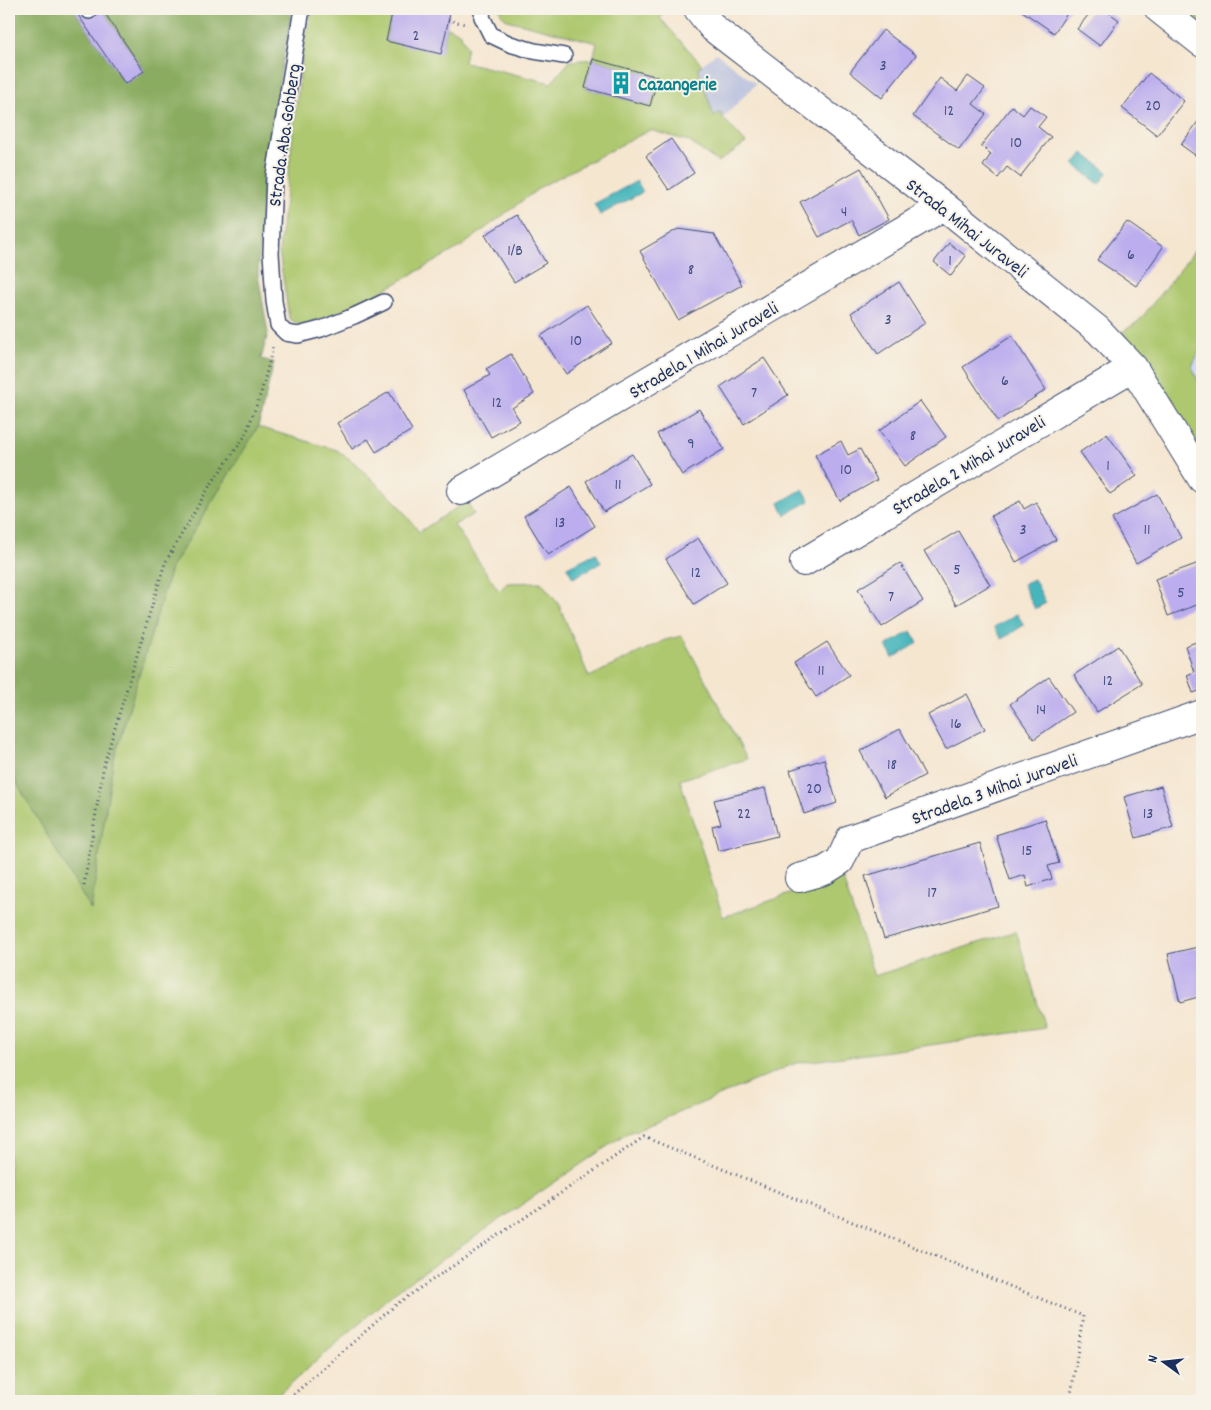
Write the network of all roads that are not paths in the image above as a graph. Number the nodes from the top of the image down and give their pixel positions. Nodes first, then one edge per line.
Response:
1 (302, 9) edge
2 (483, 9) edge
3 (698, 9) edge
4 (1159, 9) edge
5 (1202, 43) edge
6 (564, 56) dead end
7 (944, 206) junction
8 (384, 302) dead end
9 (1133, 367) junction
10 (1202, 479) edge
11 (461, 491) dead end
12 (804, 562) dead end
13 (1202, 714) edge
14 (799, 878) dead end

1 - 8 lane, Strada Aba Gohberg
2 - 6 lane
3 - 7 street, Strada Mihai Juraveli
4 - 5 street
7 - 9 street, Strada Mihai Juraveli
7 - 11 street, Stradela 1 Mihai Juraveli
9 - 10 street, Strada Mihai Juraveli
9 - 12 street, Stradela 2 Mihai Juraveli
13 - 14 street, Stradela 3 Mihai Juraveli

